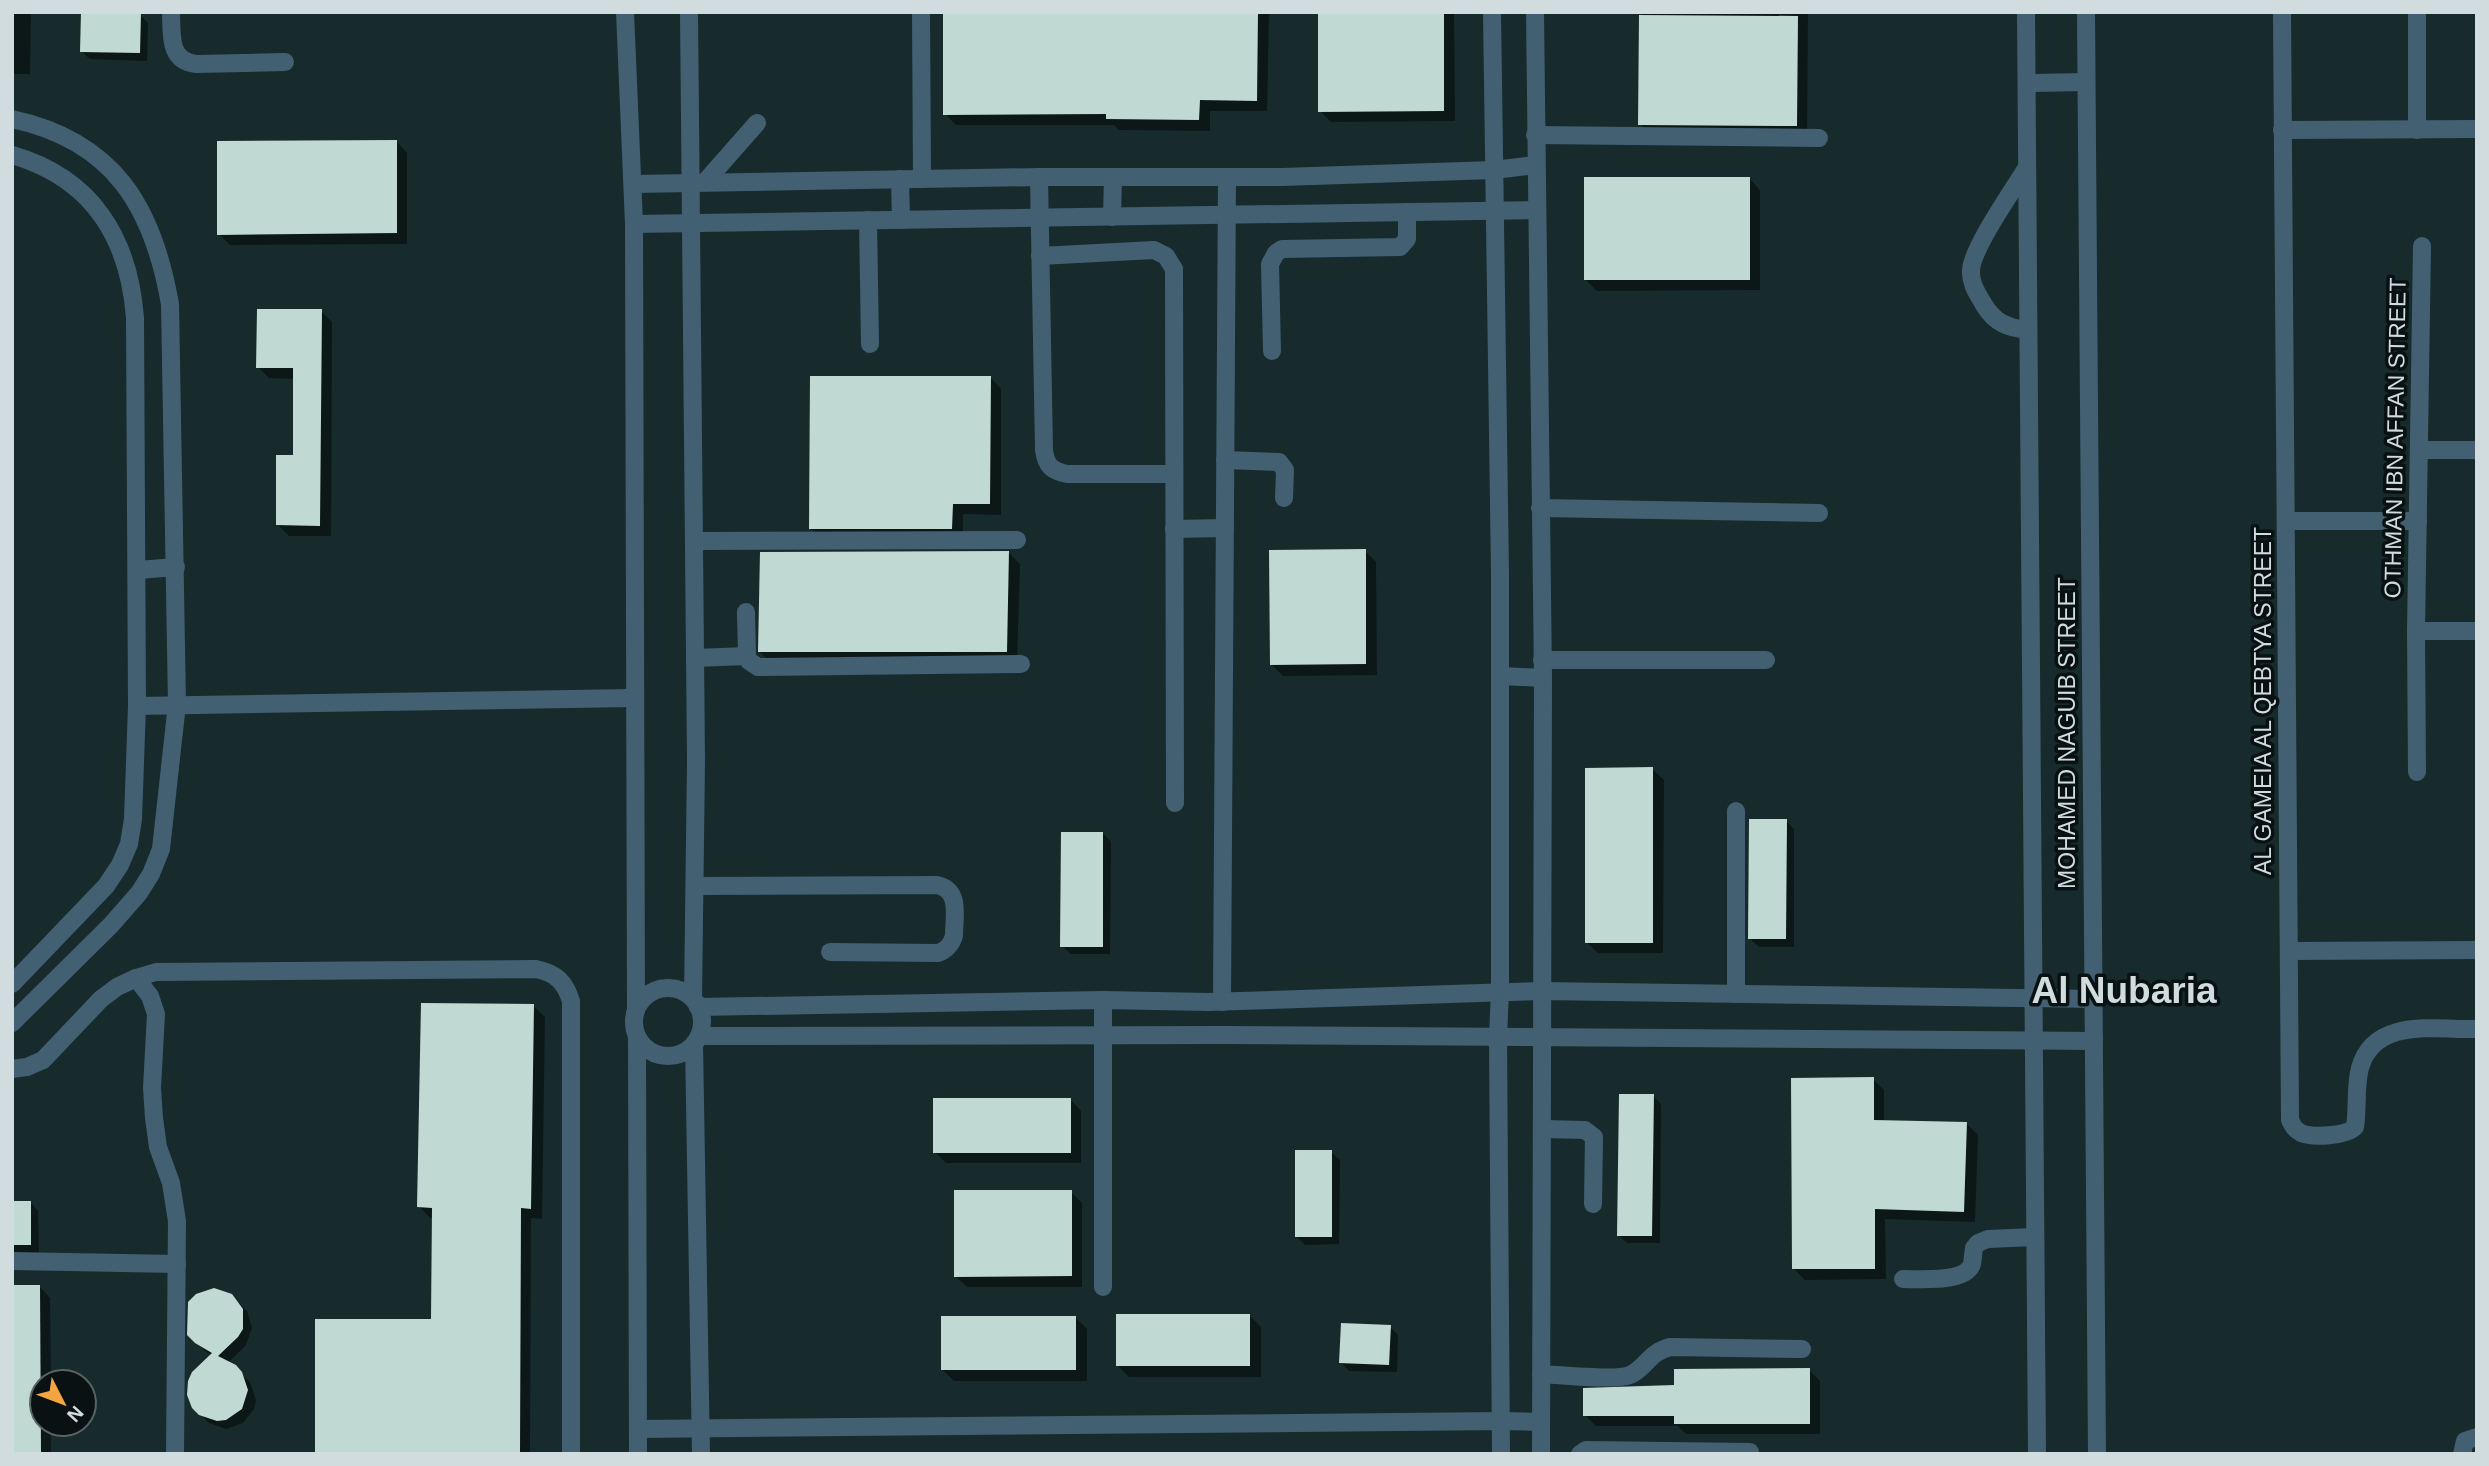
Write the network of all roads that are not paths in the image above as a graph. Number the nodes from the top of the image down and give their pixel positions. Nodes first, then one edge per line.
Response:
1 (171, 12) edge
2 (625, 12) edge
3 (689, 12) edge
4 (921, 12) edge
5 (1492, 12) edge
6 (1535, 12) edge
7 (2026, 12) edge
8 (2086, 12) edge
9 (2281, 12) edge
10 (2417, 12) edge
11 (285, 62) dead end
12 (2086, 82) junction
13 (2027, 83) junction
14 (12, 119) edge
15 (757, 123) dead end
16 (2477, 129) edge
17 (2283, 130) junction
18 (2417, 130) junction
19 (1535, 135) junction
20 (1819, 138) dead end
21 (12, 155) edge
22 (1535, 165) junction
23 (2027, 167) junction
24 (1494, 170) junction
25 (1040, 177) junction
26 (1113, 177) junction
27 (1227, 178) junction
28 (900, 179) junction
29 (922, 179) junction
30 (698, 182) junction
31 (633, 184) junction
32 (1536, 210) junction
33 (1494, 211) junction
34 (1406, 212) junction
35 (1227, 215) junction
36 (1112, 216) junction
37 (1039, 217) junction
38 (868, 220) junction
39 (901, 220) junction
40 (634, 223) junction
41 (691, 223) junction
42 (2422, 246) dead end
43 (1040, 256) junction
44 (2028, 330) junction
45 (870, 344) dead end
46 (1272, 351) dead end
47 (2419, 450) junction
48 (2477, 450) edge
49 (1225, 460) junction
50 (1174, 474) junction
51 (1284, 498) dead end
52 (1540, 508) junction
53 (1819, 513) dead end
54 (2286, 521) junction
55 (2418, 521) junction
56 (1174, 528) junction
57 (1225, 528) junction
58 (1017, 540) dead end
59 (694, 541) junction
60 (176, 566) junction
61 (138, 570) junction
62 (746, 612) dead end
63 (2416, 631) junction
64 (2477, 631) edge
65 (747, 656) junction
66 (695, 658) junction
67 (1542, 660) junction
68 (1766, 660) dead end
69 (1021, 664) dead end
70 (1501, 676) junction
71 (1543, 678) junction
72 (634, 698) junction
73 (177, 704) junction
74 (137, 706) junction
75 (2417, 772) dead end
76 (1175, 803) dead end
77 (1736, 811) dead end
78 (695, 886) junction
79 (2477, 950) edge
80 (2290, 951) junction
81 (830, 952) dead end
82 (136, 978) junction
83 (12, 984) edge
84 (1500, 991) junction
85 (1542, 991) junction
86 (1736, 994) junction
87 (2033, 999) junction
88 (2094, 999) junction
89 (1103, 1000) junction
90 (1222, 1002) junction
91 (695, 1003) junction
92 (636, 1010) junction
93 (12, 1023) edge
94 (2477, 1029) edge
95 (1103, 1037) junction
96 (1498, 1037) junction
97 (637, 1038) junction
98 (1544, 1038) junction
99 (697, 1040) junction
100 (2034, 1041) junction
101 (2094, 1041) junction
102 (12, 1069) edge
103 (1543, 1129) junction
104 (1593, 1205) dead end
105 (2035, 1237) junction
106 (12, 1261) edge
107 (177, 1264) junction
108 (1903, 1279) dead end
109 (1103, 1287) dead end
110 (1802, 1349) dead end
111 (1541, 1374) junction
112 (1502, 1421) junction
113 (1541, 1423) junction
114 (701, 1427) junction
115 (638, 1429) junction
116 (2477, 1437) edge
117 (1750, 1452) edge
118 (174, 1454) edge
119 (571, 1454) edge
120 (638, 1454) edge
121 (701, 1454) edge
122 (1501, 1454) edge
123 (1541, 1454) edge
124 (1580, 1454) edge
125 (2037, 1454) edge
126 (2097, 1454) edge
127 (2462, 1454) edge

1 - 11 street
2 - 31 street
3 - 30 street
4 - 29 street
5 - 24 street
6 - 19 street
7 - 13 street, MOHAMED NAGUIB STREET
8 - 12 street, MOHAMED NAGUIB STREET
9 - 17 street, AL GAMEIA AL QEBTYA STREET
10 - 18 street
12 - 13 street
12 - 88 street, MOHAMED NAGUIB STREET
13 - 23 street, MOHAMED NAGUIB STREET
14 - 60 street
15 - 30 street
16 - 18 street
17 - 18 street
17 - 54 street, AL GAMEIA AL QEBTYA STREET
19 - 20 street
19 - 22 street
21 - 61 street
22 - 24 street
22 - 32 street
23 - 44 street, MOHAMED NAGUIB STREET
23 - 44 street
24 - 27 street
24 - 33 street
25 - 26 street
25 - 29 street
25 - 37 street
26 - 27 street
26 - 36 street
27 - 35 street
28 - 29 street
28 - 30 street
28 - 39 street
30 - 31 street
30 - 41 street
31 - 40 street
32 - 33 street
32 - 52 street
33 - 34 street
33 - 70 street
34 - 35 street
34 - 46 street
35 - 36 street
35 - 49 street
36 - 37 street
37 - 39 street
37 - 43 street
38 - 39 street
38 - 41 street
38 - 45 street
40 - 41 street
40 - 72 street
41 - 59 street
42 - 47 street, OTHMAN IBN AFFAN STREET
43 - 50 street
43 - 50 street
44 - 87 street, MOHAMED NAGUIB STREET
47 - 48 street
47 - 55 street, OTHMAN IBN AFFAN STREET
49 - 51 street
49 - 57 street
50 - 56 street
52 - 53 street
52 - 67 street
54 - 55 street
54 - 80 street, AL GAMEIA AL QEBTYA STREET
55 - 63 street, OTHMAN IBN AFFAN STREET
56 - 57 street
56 - 76 street
57 - 90 street
58 - 59 street
59 - 66 street
60 - 61 street
60 - 73 street
61 - 74 street
62 - 65 street
63 - 64 street, OTHMAN IBN AFFAN STREET
63 - 75 street, OTHMAN IBN AFFAN STREET
65 - 66 street
65 - 69 street
66 - 78 street
67 - 68 street
67 - 71 street
70 - 71 street
70 - 84 street
71 - 85 street
72 - 73 street
72 - 92 street
73 - 74 street
73 - 93 street
74 - 83 street
77 - 86 street
78 - 81 street
78 - 91 street
79 - 80 street
80 - 94 street, AL GAMEIA AL QEBTYA STREET
82 - 102 street
82 - 107 street
82 - 119 street
84 - 85 street
84 - 90 street
84 - 96 street
85 - 86 street
85 - 98 street
86 - 87 street
87 - 88 street
87 - 100 street, MOHAMED NAGUIB STREET
88 - 101 street, MOHAMED NAGUIB STREET
89 - 90 street
89 - 91 street
89 - 95 street
91 - 92 street
91 - 99 street
92 - 97 street
95 - 96 street
95 - 99 street
95 - 109 street
96 - 98 street
96 - 112 street
97 - 99 street
97 - 115 street
98 - 100 street
98 - 103 street
99 - 114 street
100 - 101 street
100 - 105 street, MOHAMED NAGUIB STREET
101 - 126 street, MOHAMED NAGUIB STREET
103 - 104 street
103 - 111 street
105 - 108 street
105 - 125 street, MOHAMED NAGUIB STREET
106 - 107 street
107 - 118 street
110 - 111 street
111 - 113 street
112 - 113 street
112 - 114 street
112 - 122 street
113 - 123 street
114 - 115 street
114 - 121 street
115 - 120 street
116 - 127 street
117 - 124 street

